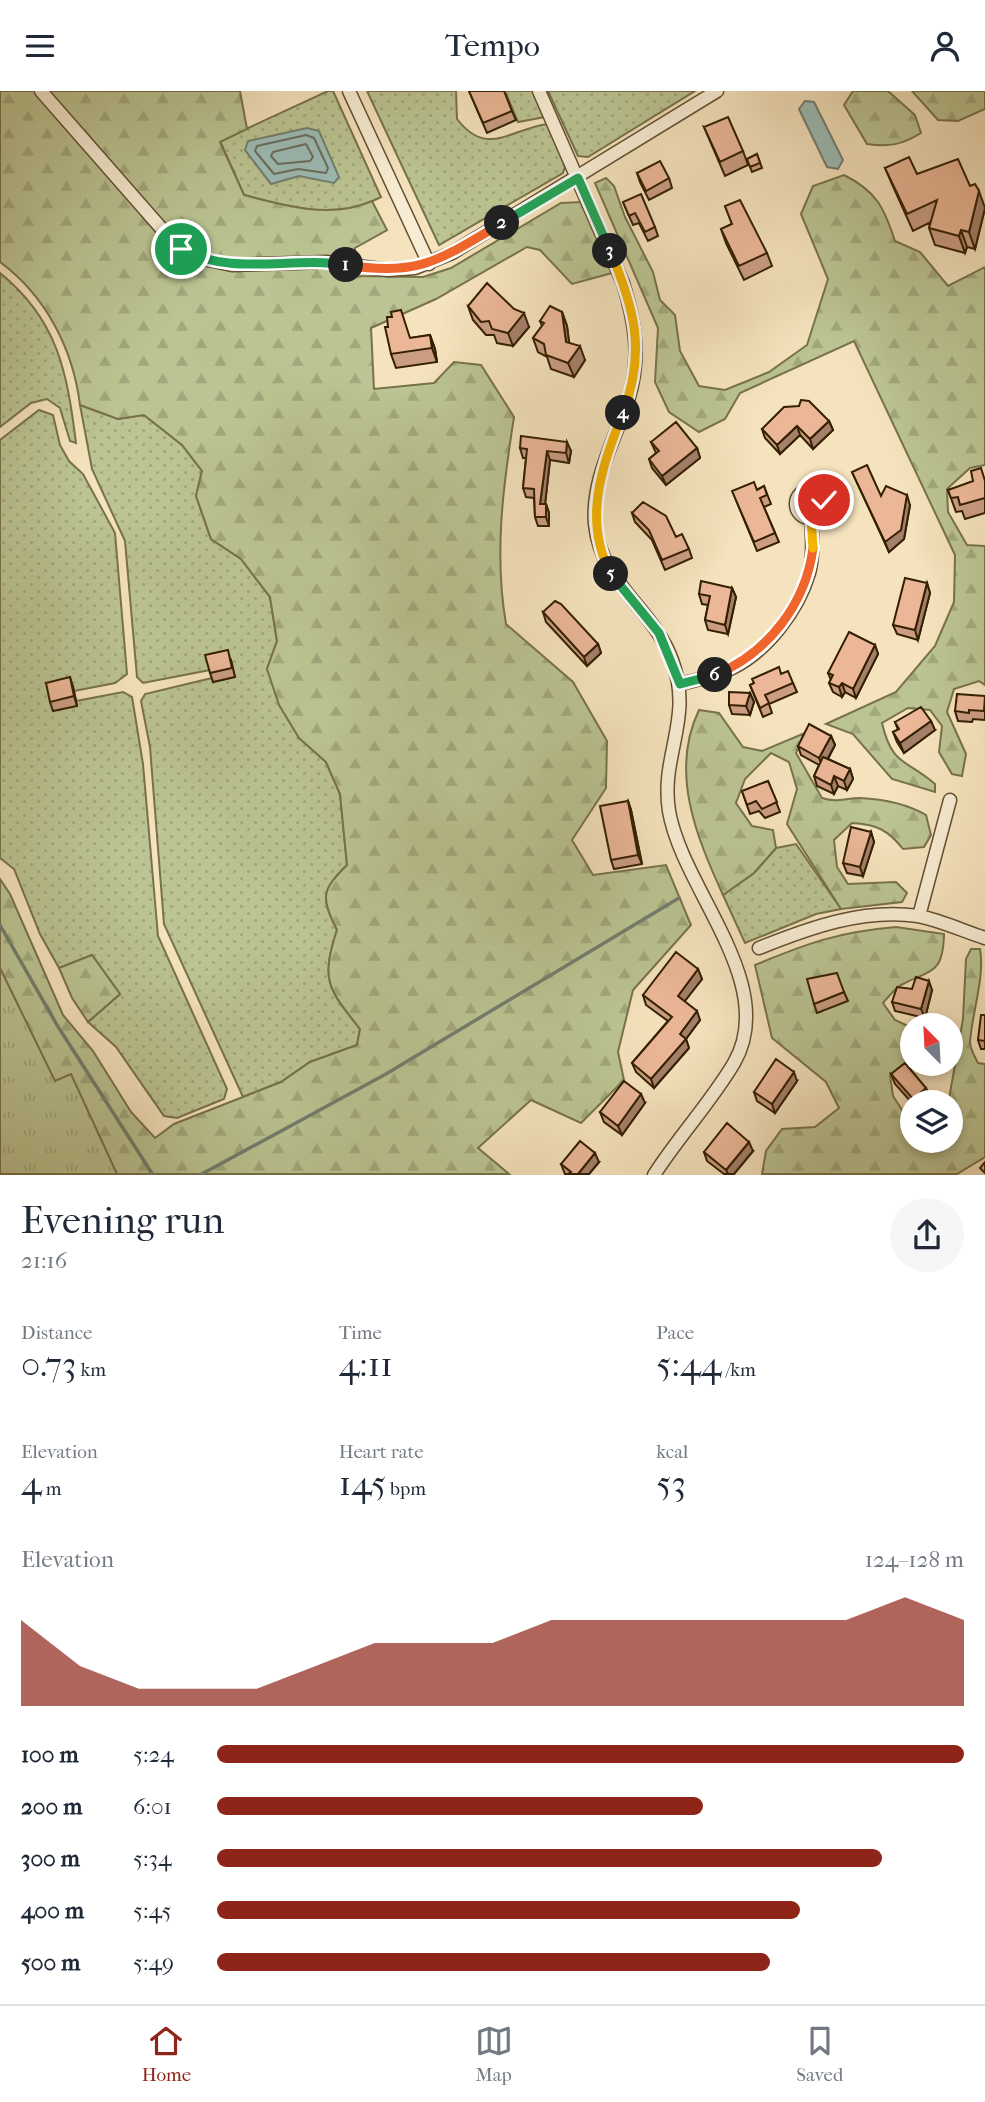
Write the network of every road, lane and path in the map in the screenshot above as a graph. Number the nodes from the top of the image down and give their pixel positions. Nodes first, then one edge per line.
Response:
1 (41, 91) edge
2 (349, 91) edge
3 (539, 91) edge
4 (717, 91) edge
5 (578, 178) junction
6 (429, 264) junction
7 (811, 518) dead end
8 (680, 684) junction
9 (950, 800) dead end
10 (919, 916) junction
11 (985, 938) edge
12 (759, 948) dead end
13 (654, 1174) edge

1 - 6 street
2 - 6 street
3 - 5 street
4 - 5 street
5 - 6 street
5 - 8 street
7 - 8 street
8 - 13 street
9 - 10 street
10 - 11 street
10 - 12 street

